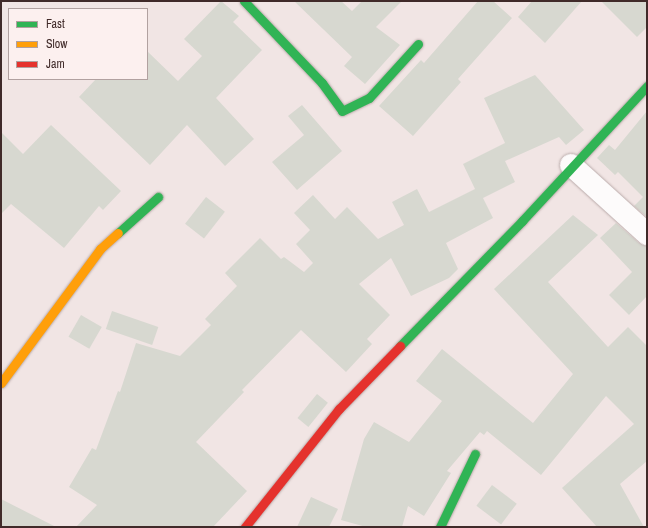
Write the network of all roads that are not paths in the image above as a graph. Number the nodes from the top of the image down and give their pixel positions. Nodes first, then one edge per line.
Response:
1 (244, 1) edge
2 (418, 44) dead end
3 (647, 86) edge
4 (571, 165) junction
5 (158, 197) dead end
6 (647, 234) edge
7 (1, 383) edge
8 (475, 454) dead end
9 (245, 527) edge
10 (440, 527) edge

1 - 2 street
3 - 4 street
4 - 6 street
4 - 9 street
5 - 7 street
8 - 10 street

